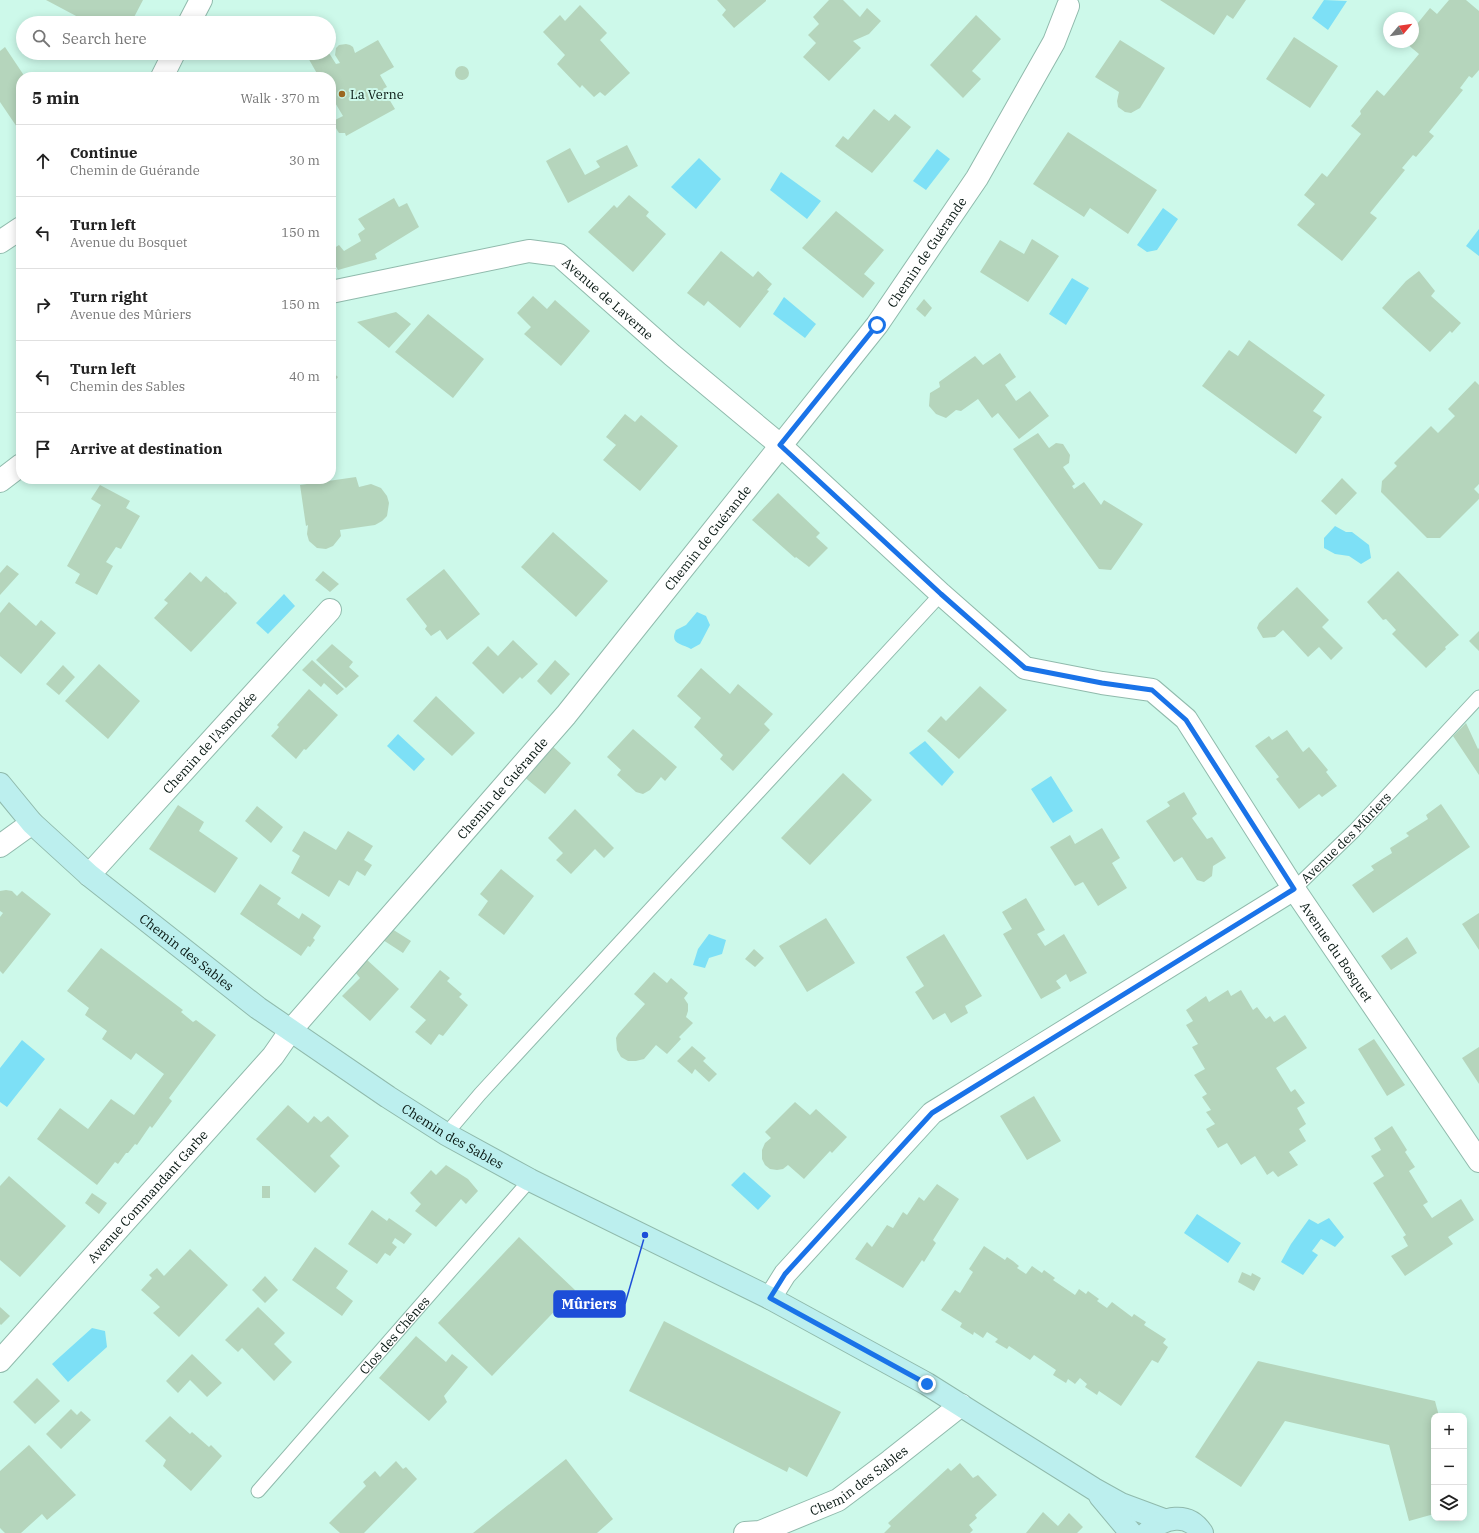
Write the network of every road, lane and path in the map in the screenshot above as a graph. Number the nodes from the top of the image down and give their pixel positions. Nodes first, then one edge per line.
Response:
1 (201, 0) edge
2 (1065, 2) edge
3 (193, 16) edge
4 (170, 60) edge
5 (164, 72) edge
6 (16, 231) edge
7 (0, 242) edge
8 (336, 291) edge
9 (780, 445) junction
10 (16, 469) edge
11 (0, 481) edge
12 (941, 594) junction
13 (330, 610) dead end
14 (1479, 697) edge
15 (0, 784) edge
16 (32, 823) junction
17 (0, 846) edge
18 (89, 876) junction
19 (1294, 889) junction
20 (291, 1030) junction
21 (446, 1134) junction
22 (1479, 1161) edge
23 (530, 1180) junction
24 (770, 1298) junction
25 (0, 1361) edge
26 (961, 1405) junction
27 (1094, 1489) junction
28 (258, 1491) dead end
29 (1156, 1527) edge
30 (745, 1533) edge
31 (1131, 1533) edge
32 (1202, 1533) edge

1 - 3 street
2 - 9 street, Chemin de Guérande
4 - 5 street
6 - 7 street
8 - 9 street, Avenue de Laverne
9 - 12 street, Avenue du Bosquet
9 - 20 street, Chemin de Guérande
10 - 11 street
12 - 19 street, Avenue du Bosquet
12 - 21 lane
13 - 18 street, Chemin de l'Asmodée
14 - 19 lane, Avenue des Mûriers
15 - 16 street, Chemin des Sables
16 - 17 street
16 - 18 street, Chemin des Sables
18 - 20 street, Chemin des Sables
19 - 22 street, Avenue du Bosquet
19 - 24 street, Avenue des Mûriers
20 - 21 street, Chemin des Sables
20 - 25 street, Avenue Commandant Garbe
21 - 23 street, Chemin des Sables
23 - 24 street, Chemin des Sables
23 - 28 lane, Clos des Chênes
24 - 26 street, Chemin des Sables
26 - 27 street, Chemin des Sables
26 - 30 street, Chemin des Sables
27 - 29 street, Chemin des Sables
27 - 31 street, Chemin des Sables
29 - 32 street

